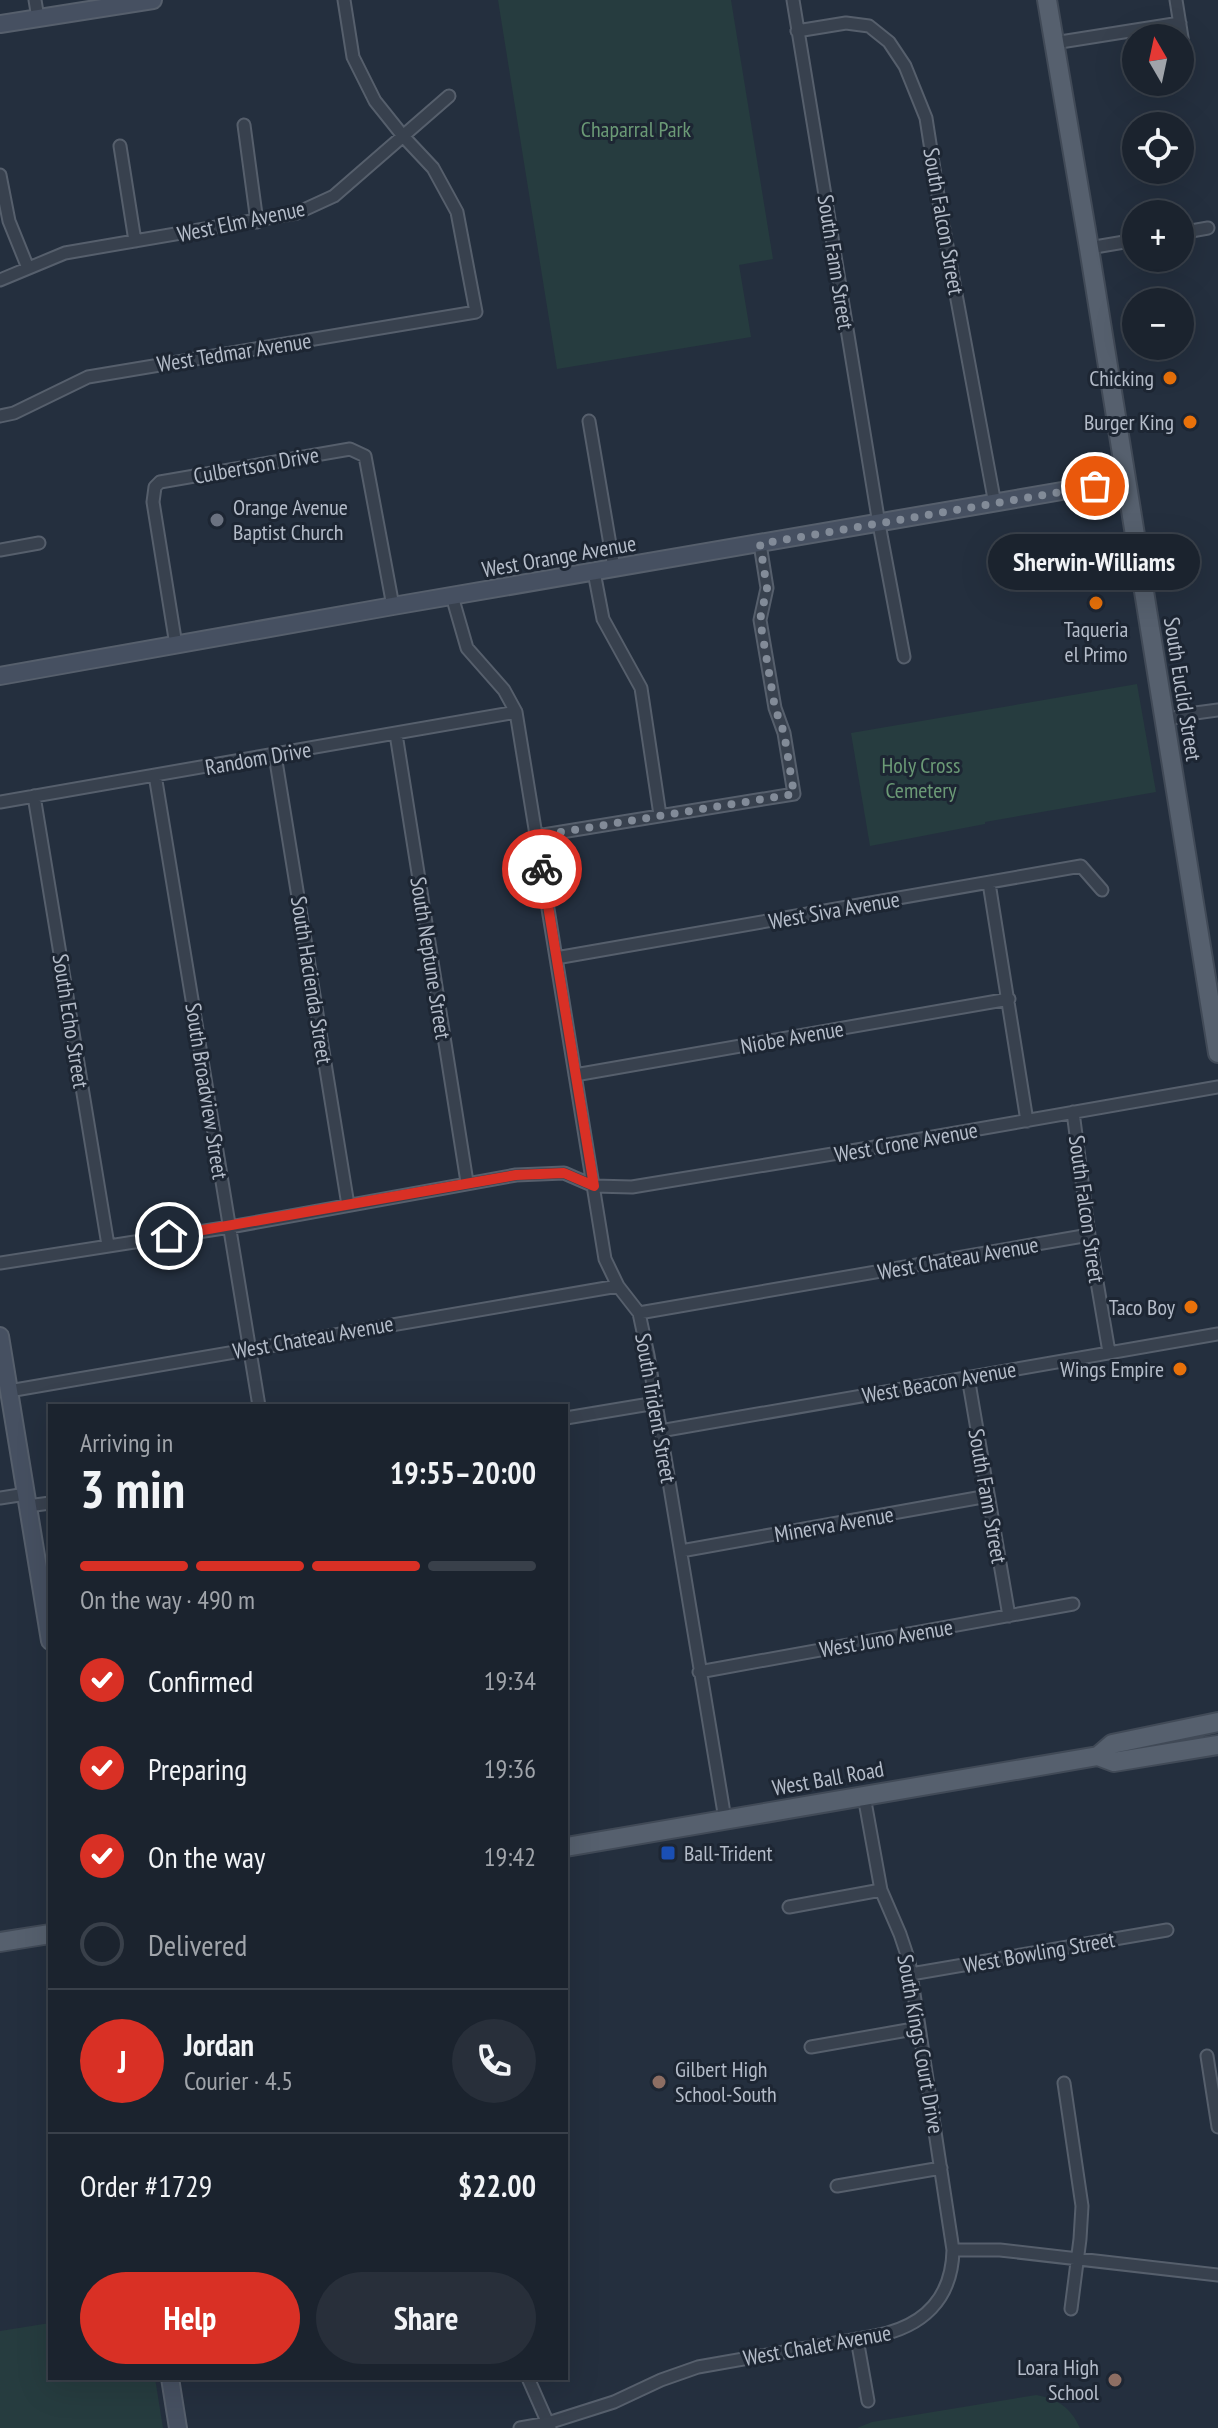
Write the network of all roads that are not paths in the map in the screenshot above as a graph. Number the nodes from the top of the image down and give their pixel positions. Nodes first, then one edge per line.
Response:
1 (35, 0) edge
2 (153, 0) edge
3 (344, 0) edge
4 (793, 0) edge
5 (1047, 0) edge
6 (1176, 0) edge
7 (38, 18) junction
8 (1180, 23) joint
9 (0, 24) edge
10 (797, 31) junction
11 (1054, 43) junction
12 (449, 96) dead end
13 (244, 125) dead end
14 (403, 136) junction
15 (120, 146) dead end
16 (0, 175) edge
17 (257, 222) junction
18 (1208, 228) dead end
19 (1194, 230) edge
20 (135, 241) junction
21 (1122, 242) edge
22 (1089, 248) junction
23 (28, 268) junction
24 (0, 280) edge
25 (0, 416) edge
26 (589, 421) dead end
27 (1126, 480) junction
28 (995, 504) junction
29 (879, 524) junction
30 (39, 543) dead end
31 (760, 544) junction
32 (0, 550) edge
33 (614, 568) junction
34 (594, 572) junction
35 (452, 596) junction
36 (393, 606) junction
37 (176, 645) junction
38 (904, 657) dead end
39 (0, 676) edge
40 (1218, 710) edge
41 (516, 712) junction
42 (1164, 721) junction
43 (396, 734) junction
44 (275, 755) junction
45 (155, 775) junction
46 (34, 796) junction
47 (0, 802) edge
48 (660, 815) junction
49 (537, 836) junction
50 (989, 883) junction
51 (1102, 890) dead end
52 (556, 958) junction
53 (1210, 960) edge
54 (1009, 999) junction
55 (1218, 1053) edge
56 (575, 1075) junction
57 (1218, 1087) edge
58 (1073, 1112) junction
59 (1027, 1121) junction
60 (467, 1182) junction
61 (594, 1186) junction
62 (348, 1205) junction
63 (230, 1227) junction
64 (1089, 1235) junction
65 (108, 1245) junction
66 (0, 1263) edge
67 (618, 1286) junction
68 (639, 1313) junction
69 (1218, 1334) edge
70 (0, 1336) edge
71 (250, 1348) junction
72 (1109, 1352) junction
73 (968, 1377) junction
74 (9, 1391) junction
75 (656, 1403) junction
76 (259, 1404) edge
77 (568, 1418) edge
78 (660, 1431) junction
79 (988, 1496) junction
80 (0, 1498) edge
81 (27, 1500) junction
82 (48, 1503) edge
83 (681, 1551) junction
84 (1073, 1604) dead end
85 (1009, 1616) junction
86 (48, 1629) edge
87 (699, 1672) junction
88 (1218, 1722) edge
89 (1218, 1745) edge
90 (1098, 1756) junction
91 (864, 1796) junction
92 (725, 1819) junction
93 (568, 1847) edge
94 (881, 1890) junction
95 (789, 1907) dead end
96 (1167, 1930) dead end
97 (48, 1934) edge
98 (0, 1942) edge
99 (911, 1974) junction
100 (919, 2028) junction
101 (811, 2047) dead end
102 (1207, 2056) dead end
103 (1064, 2083) dead end
104 (1218, 2127) edge
105 (941, 2168) junction
106 (837, 2186) dead end
107 (953, 2250) junction
108 (1078, 2259) junction
109 (1218, 2275) edge
110 (1071, 2309) dead end
111 (857, 2339) junction
112 (170, 2380) edge
113 (529, 2380) edge
114 (868, 2401) dead end
115 (549, 2425) edge
116 (178, 2428) edge
117 (520, 2428) edge

1 - 7 street
2 - 7 street
3 - 14 street
4 - 10 street, South Fann Street
5 - 11 main road, South Euclid Street
6 - 8 street
7 - 9 street
8 - 11 street
10 - 28 street, South Falcon Street
10 - 29 street, South Fann Street
11 - 22 main road, South Euclid Street
12 - 14 street, West Elm Avenue
13 - 17 street
14 - 17 street, West Elm Avenue
14 - 25 street, West Tedmar Avenue
15 - 20 street
16 - 23 street
17 - 20 street, West Elm Avenue
18 - 19 street
20 - 23 street, West Elm Avenue
21 - 22 street
22 - 27 main road, South Euclid Street
23 - 24 street, West Elm Avenue
26 - 33 street
27 - 28 street, West Orange Avenue
27 - 42 main road, South Euclid Street
28 - 29 street, West Orange Avenue
29 - 31 street, West Orange Avenue
29 - 38 street, South Fann Street
30 - 32 street
31 - 33 street, West Orange Avenue
31 - 48 street
33 - 34 street, West Orange Avenue
34 - 35 street, West Orange Avenue
34 - 48 street
35 - 36 street, West Orange Avenue
35 - 41 street, South Trident Street
36 - 37 street, West Orange Avenue
36 - 37 street, Culbertson Drive
37 - 39 street, West Orange Avenue
40 - 42 street
41 - 43 street, Random Drive
41 - 49 street, South Trident Street
42 - 53 main road, South Euclid Street
43 - 44 street, Random Drive
43 - 60 street, South Neptune Street
44 - 45 street, Random Drive
44 - 62 street, South Hacienda Street
45 - 46 street, Random Drive
45 - 63 street, South Broadview Street
46 - 47 street, Random Drive
46 - 65 street, South Echo Street
48 - 49 street
49 - 52 street, South Trident Street
50 - 51 street, West Siva Avenue
50 - 52 street, West Siva Avenue
50 - 54 street
52 - 56 street, South Trident Street
53 - 55 main road, South Euclid Street
54 - 56 street, Niobe Avenue
54 - 59 street
56 - 61 street, South Trident Street
57 - 58 street, West Crone Avenue
58 - 59 street, West Crone Avenue
58 - 64 street, South Falcon Street
59 - 61 street, West Crone Avenue
60 - 61 street, West Crone Avenue
60 - 62 street, West Crone Avenue
61 - 67 street, South Trident Street
62 - 63 street, West Crone Avenue
63 - 65 street, West Crone Avenue
63 - 71 street, South Broadview Street
64 - 68 street, West Chateau Avenue
64 - 72 street, South Falcon Street
65 - 66 street, West Crone Avenue
67 - 68 street, South Trident Street
67 - 71 street, West Chateau Avenue
68 - 75 street, South Trident Street
69 - 72 street, West Beacon Avenue
70 - 74 street
71 - 74 street, West Chateau Avenue
71 - 76 street, South Broadview Street
72 - 73 street, West Beacon Avenue
73 - 78 street, West Beacon Avenue
73 - 79 street, South Fann Street
74 - 81 street
75 - 77 street
75 - 78 street, South Trident Street
78 - 83 street, South Trident Street
79 - 83 street, Minerva Avenue
79 - 85 street, South Fann Street
80 - 81 street
81 - 82 street
81 - 86 street
83 - 87 street, South Trident Street
84 - 85 street, West Juno Avenue
85 - 87 street, West Juno Avenue
87 - 92 street, South Trident Street
88 - 90 main road, West Ball Road
89 - 90 main road, West Ball Road
90 - 91 main road, West Ball Road
91 - 92 main road, West Ball Road
91 - 94 street, South Kings Court Drive
92 - 93 main road, West Ball Road
94 - 95 street
94 - 99 street, South Kings Court Drive
96 - 99 street, West Bowling Street
97 - 98 main road
99 - 100 street, South Kings Court Drive
100 - 101 street
100 - 105 street, South Kings Court Drive
102 - 104 street
103 - 108 street
105 - 106 street
105 - 107 street, South Kings Court Drive
107 - 108 street
107 - 111 street, West Chalet Avenue
108 - 109 street
108 - 110 street
111 - 114 street
111 - 115 street, West Chalet Avenue
112 - 116 street
113 - 115 street
115 - 117 street, West Chalet Avenue

